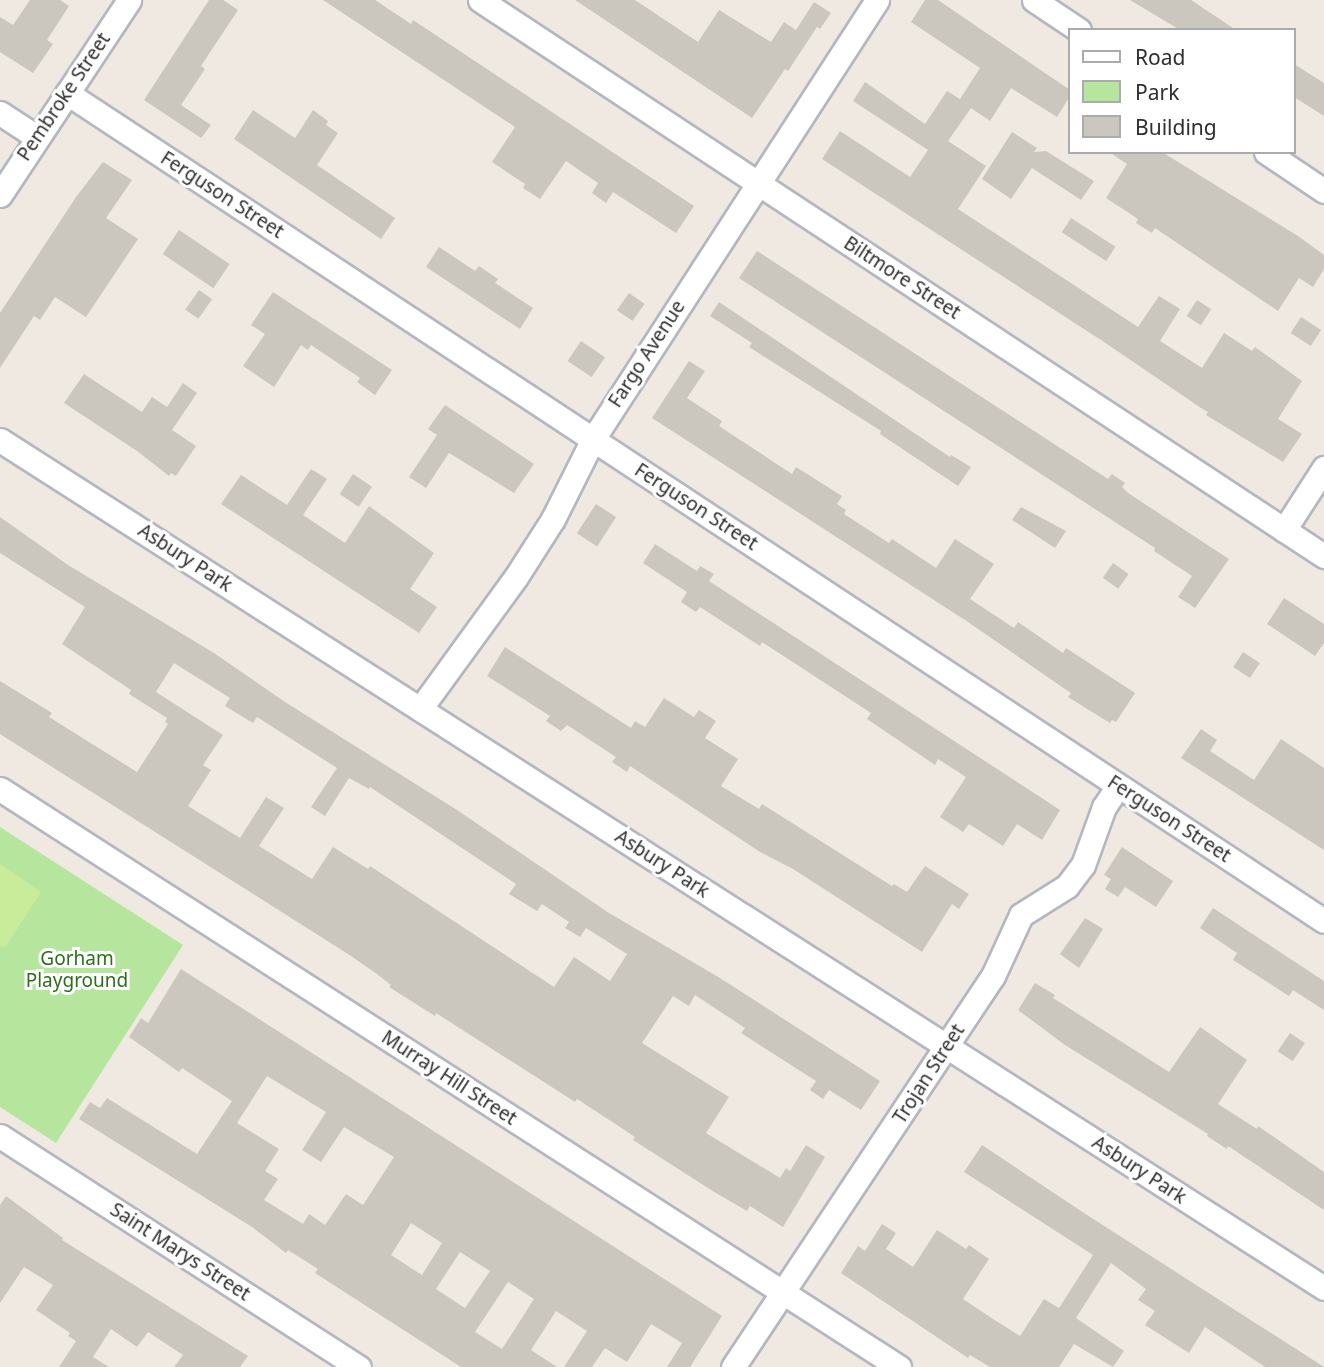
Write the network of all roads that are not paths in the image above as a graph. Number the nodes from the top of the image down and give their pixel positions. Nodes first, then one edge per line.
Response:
1 (129, 0) edge
2 (480, 0) edge
3 (877, 0) edge
4 (1034, 0) edge
5 (1076, 28) edge
6 (67, 93) junction
7 (0, 113) edge
8 (38, 138) junction
9 (1269, 154) edge
10 (757, 183) junction
11 (1324, 191) edge
12 (0, 195) edge
13 (593, 439) junction
14 (0, 440) edge
15 (1324, 468) edge
16 (1284, 530) junction
17 (1324, 556) edge
18 (420, 709) junction
19 (1118, 786) junction
20 (0, 789) edge
21 (1324, 921) edge
22 (947, 1047) junction
23 (0, 1136) edge
24 (1324, 1288) edge
25 (783, 1293) junction
26 (359, 1367) edge
27 (733, 1367) edge
28 (899, 1367) edge

1 - 6 street, Pembroke Street
2 - 10 street, Biltmore Street
3 - 10 street, Fargo Avenue
4 - 5 street
6 - 8 street, Pembroke Street
6 - 13 street, Ferguson Street
7 - 8 street
8 - 12 street, Pembroke Street
9 - 11 street
10 - 13 street, Fargo Avenue
10 - 16 street, Biltmore Street
13 - 18 street, Fargo Avenue
13 - 19 street, Ferguson Street
14 - 18 street, Asbury Park
15 - 16 street
16 - 17 street, Biltmore Street
18 - 22 street, Asbury Park
19 - 21 street, Ferguson Street
19 - 22 street, Trojan Street
20 - 25 street, Murray Hill Street
22 - 24 street, Asbury Park
22 - 25 street, Trojan Street
23 - 26 street, Saint Marys Street
25 - 27 street, Trojan Street
25 - 28 street, Murray Hill Street

